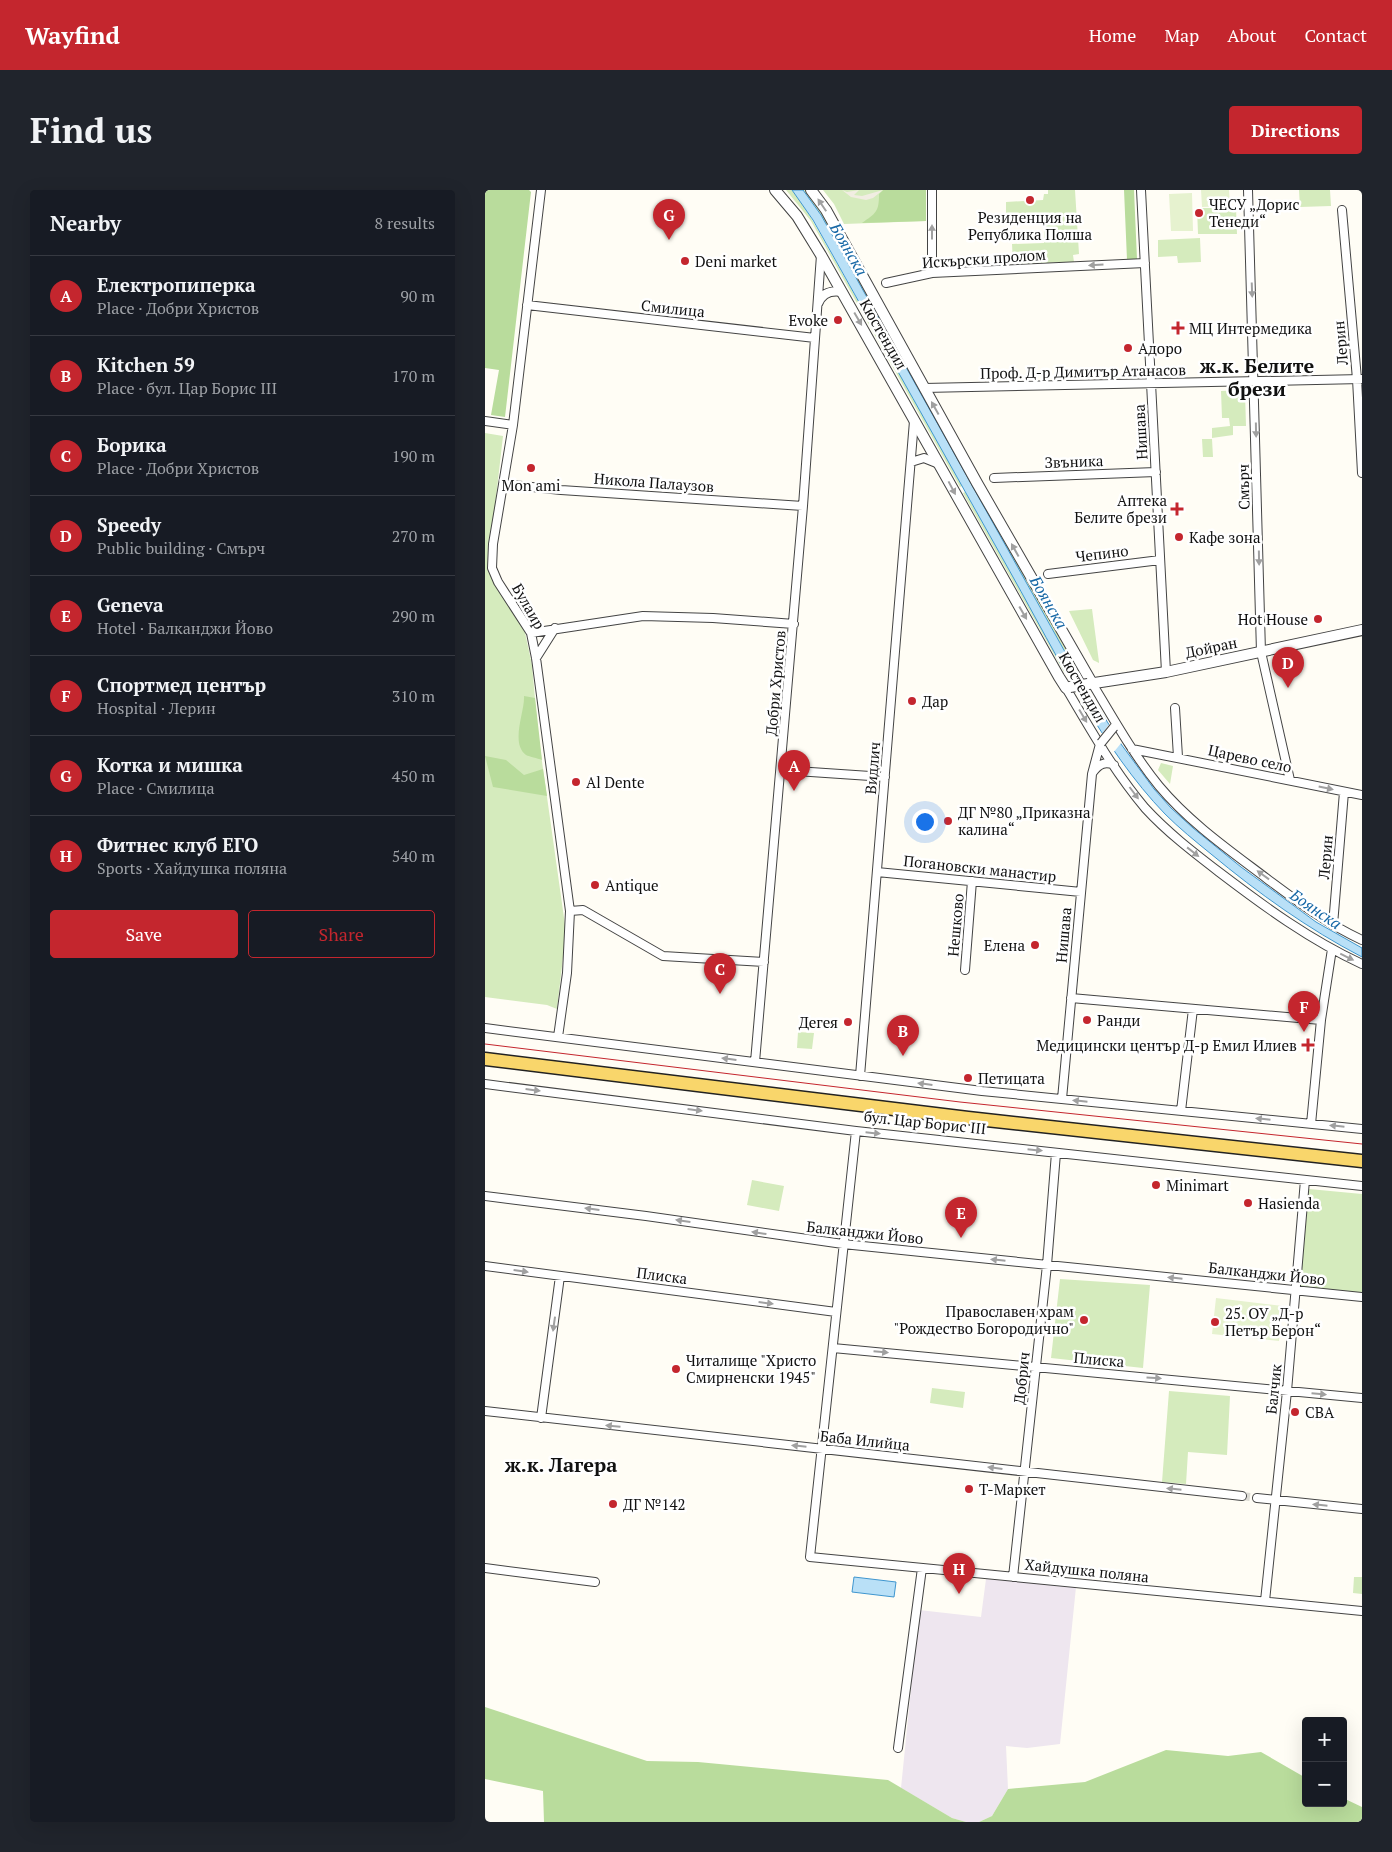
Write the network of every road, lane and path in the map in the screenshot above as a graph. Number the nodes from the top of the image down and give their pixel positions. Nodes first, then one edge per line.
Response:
1 (541, 190) edge
2 (775, 190) edge
3 (811, 190) edge
4 (932, 190) edge
5 (1141, 190) edge
6 (1248, 190) edge
7 (1342, 210) dead end
8 (821, 255) junction
9 (1145, 263) junction
10 (932, 274) junction
11 (886, 283) dead end
12 (842, 292) junction
13 (527, 305) junction
14 (817, 306) junction
15 (815, 338) junction
16 (1359, 379) edge
17 (1255, 381) junction
18 (1151, 383) junction
19 (924, 388) junction
20 (915, 418) junction
21 (485, 421) edge
22 (513, 425) junction
23 (911, 462) junction
24 (939, 464) junction
25 (1156, 472) junction
26 (1362, 473) edge
27 (994, 478) dead end
28 (503, 484) junction
29 (803, 506) junction
30 (1161, 560) junction
31 (1048, 574) dead end
32 (793, 624) junction
33 (555, 628) junction
34 (1362, 630) edge
35 (531, 633) junction
36 (1261, 652) junction
37 (536, 658) junction
38 (1166, 672) junction
39 (1090, 684) junction
40 (1068, 688) junction
41 (1175, 708) dead end
42 (1115, 725) junction
43 (1100, 744) junction
44 (1132, 749) junction
45 (1178, 757) junction
46 (1113, 765) junction
47 (781, 770) junction
48 (1092, 774) junction
49 (885, 777) junction
50 (1290, 780) junction
51 (1345, 792) junction
52 (1362, 795) edge
53 (877, 872) junction
54 (972, 881) junction
55 (1081, 892) junction
56 (570, 911) junction
57 (1333, 925) junction
58 (1362, 940) edge
59 (1332, 949) junction
60 (765, 962) junction
61 (1362, 964) edge
62 (965, 970) dead end
63 (1071, 998) junction
64 (1193, 1009) junction
65 (1321, 1020) junction
66 (485, 1028) edge
67 (558, 1038) junction
68 (485, 1059) edge
69 (755, 1062) junction
70 (861, 1076) junction
71 (485, 1084) edge
72 (1062, 1099) junction
73 (1181, 1111) junction
74 (1311, 1124) junction
75 (1362, 1129) edge
76 (856, 1131) junction
77 (1056, 1153) junction
78 (1362, 1161) edge
79 (1305, 1180) junction
80 (1362, 1186) edge
81 (485, 1196) edge
82 (843, 1244) junction
83 (1047, 1265) junction
84 (485, 1266) edge
85 (560, 1276) junction
86 (1296, 1290) junction
87 (1362, 1296) edge
88 (836, 1312) junction
89 (833, 1348) junction
90 (1036, 1367) junction
91 (1287, 1391) junction
92 (1362, 1398) edge
93 (485, 1411) edge
94 (541, 1418) junction
95 (822, 1449) junction
96 (1025, 1472) junction
97 (1242, 1496) tunnel mouth
98 (1257, 1498) tunnel mouth
99 (1275, 1500) junction
100 (1362, 1509) edge
101 (485, 1568) edge
102 (922, 1568) junction
103 (1013, 1577) junction
104 (595, 1582) dead end
105 (1265, 1601) junction
106 (1362, 1611) edge
107 (898, 1748) dead end

1 - 13 street, Булаир
2 - 8 street, Кюстендил
19 -> 3 street, Кюстендил
10 -> 4 street
5 - 9 street, Нишава
6 -> 17 street, Смърч
7 - 16 street, Лерин
8 - 12 street, Кюстендил
8 - 14 street, Добри Христов
9 -> 10 street, Искърски пролом
9 - 18 street, Нишава
10 - 11 street, Искърски пролом
12 - 14 street
12 -> 20 street, Кюстендил
13 - 15 street, Смилица
13 - 22 street, Булаир
14 - 15 street, Добри Христов
15 - 29 street, Добри Христов
16 - 17 street, Проф. Д-р Димитър Атанасов
16 - 26 street, Лерин
17 - 18 street, Проф. Д-р Димитър Атанасов
17 -> 36 street, Смърч
18 - 19 street, Проф. Д-р Димитър Атанасов
18 - 25 street, Нишава
39 -> 19 street, Кюстендил
20 - 23 street, Видлич
20 - 24 street, Кюстендил
21 - 22 street
22 - 28 street, Булаир
23 - 24 street
23 - 49 street, Видлич
24 -> 40 street, Кюстендил
25 - 27 street, Звъника
25 - 30 street, Нишава
28 - 29 street, Никола Палаузов
28 - 35 street, Булаир
29 - 32 street, Добри Христов
30 - 31 street, Чепино
30 - 38 street, Нишава
32 - 33 street
32 - 47 street, Добри Христов
33 - 35 street
33 - 37 street
34 - 36 street, Дойран
35 - 37 street, Булаир
36 - 38 street, Дойран
36 - 50 street, Смърч
37 - 56 street, Булаир
38 - 39 street, Дойран
39 - 40 street, Дойран, bridge
39 - 42 street, Кюстендил
40 -> 43 street, Кюстендил
41 - 45 street
42 - 43 street, Нишава, bridge
42 - 44 street, Кюстендил
43 - 46 street, Кюстендил
43 - 48 street, Нишава
44 - 45 street, Царево село
57 -> 44 street, Кюстендил
45 - 50 street, Царево село
46 - 48 street
46 -> 59 street, Кюстендил
47 - 49 street
47 - 60 street, Добри Христов
48 - 55 street, Нишава
49 - 53 street, Видлич
50 -> 51 street, Царево село
51 - 52 street, Царево село
51 - 57 street, Лерин
53 - 54 street, Погановски манастир
53 - 70 street, Видлич
54 - 55 street, Погановски манастир
54 - 62 street, Нешково
55 - 63 street, Нишава
56 - 60 street
56 - 67 street, Булаир
57 - 58 street, Кюстендил
59 -> 61 street, Кюстендил
59 - 65 street
60 - 69 street, Добри Христов
63 - 64 street
63 - 72 street, Нишава
64 - 65 street
64 - 73 street
65 - 74 street
66 - 67 street
69 -> 67 street
68 - 78 main road, бул. Цар Борис III
69 - 70 street
72 -> 70 street
71 -> 76 street, бул. Цар Борис III
73 -> 72 street
74 -> 73 street
75 -> 74 street
76 -> 77 street, бул. Цар Борис III
76 - 82 street
77 - 79 street, бул. Цар Борис III
77 - 83 street, Добрич
79 - 80 street, бул. Цар Борис III
79 - 86 street, Балчик
82 -> 81 street, Балканджи Йово
83 -> 82 street, Балканджи Йово
82 - 88 street
86 -> 83 street, Балканджи Йово
83 - 90 street, Добрич
84 -> 85 street, Плиска
85 -> 88 street, Плиска
85 -> 94 street
86 - 87 street, Балканджи Йово
86 - 91 street, Балчик
88 - 89 street
89 -> 90 street, Плиска
89 - 95 street
90 -> 91 street, Плиска
90 - 96 street, Добрич
91 -> 92 street, Плиска
91 - 99 street, Балчик
93 - 94 street, Баба Илийца
95 -> 94 street, Баба Илийца
96 -> 95 street, Баба Илийца
95 - 102 street, Хайдушка поляна
97 -> 96 street, Баба Илийца
96 - 103 street, Добрич
98 - 99 street
100 -> 99 street
99 - 105 street, Балчик
101 - 104 street
102 - 103 street, Хайдушка поляна
102 - 107 street
103 - 105 street, Хайдушка поляна
105 - 106 street, Хайдушка поляна

